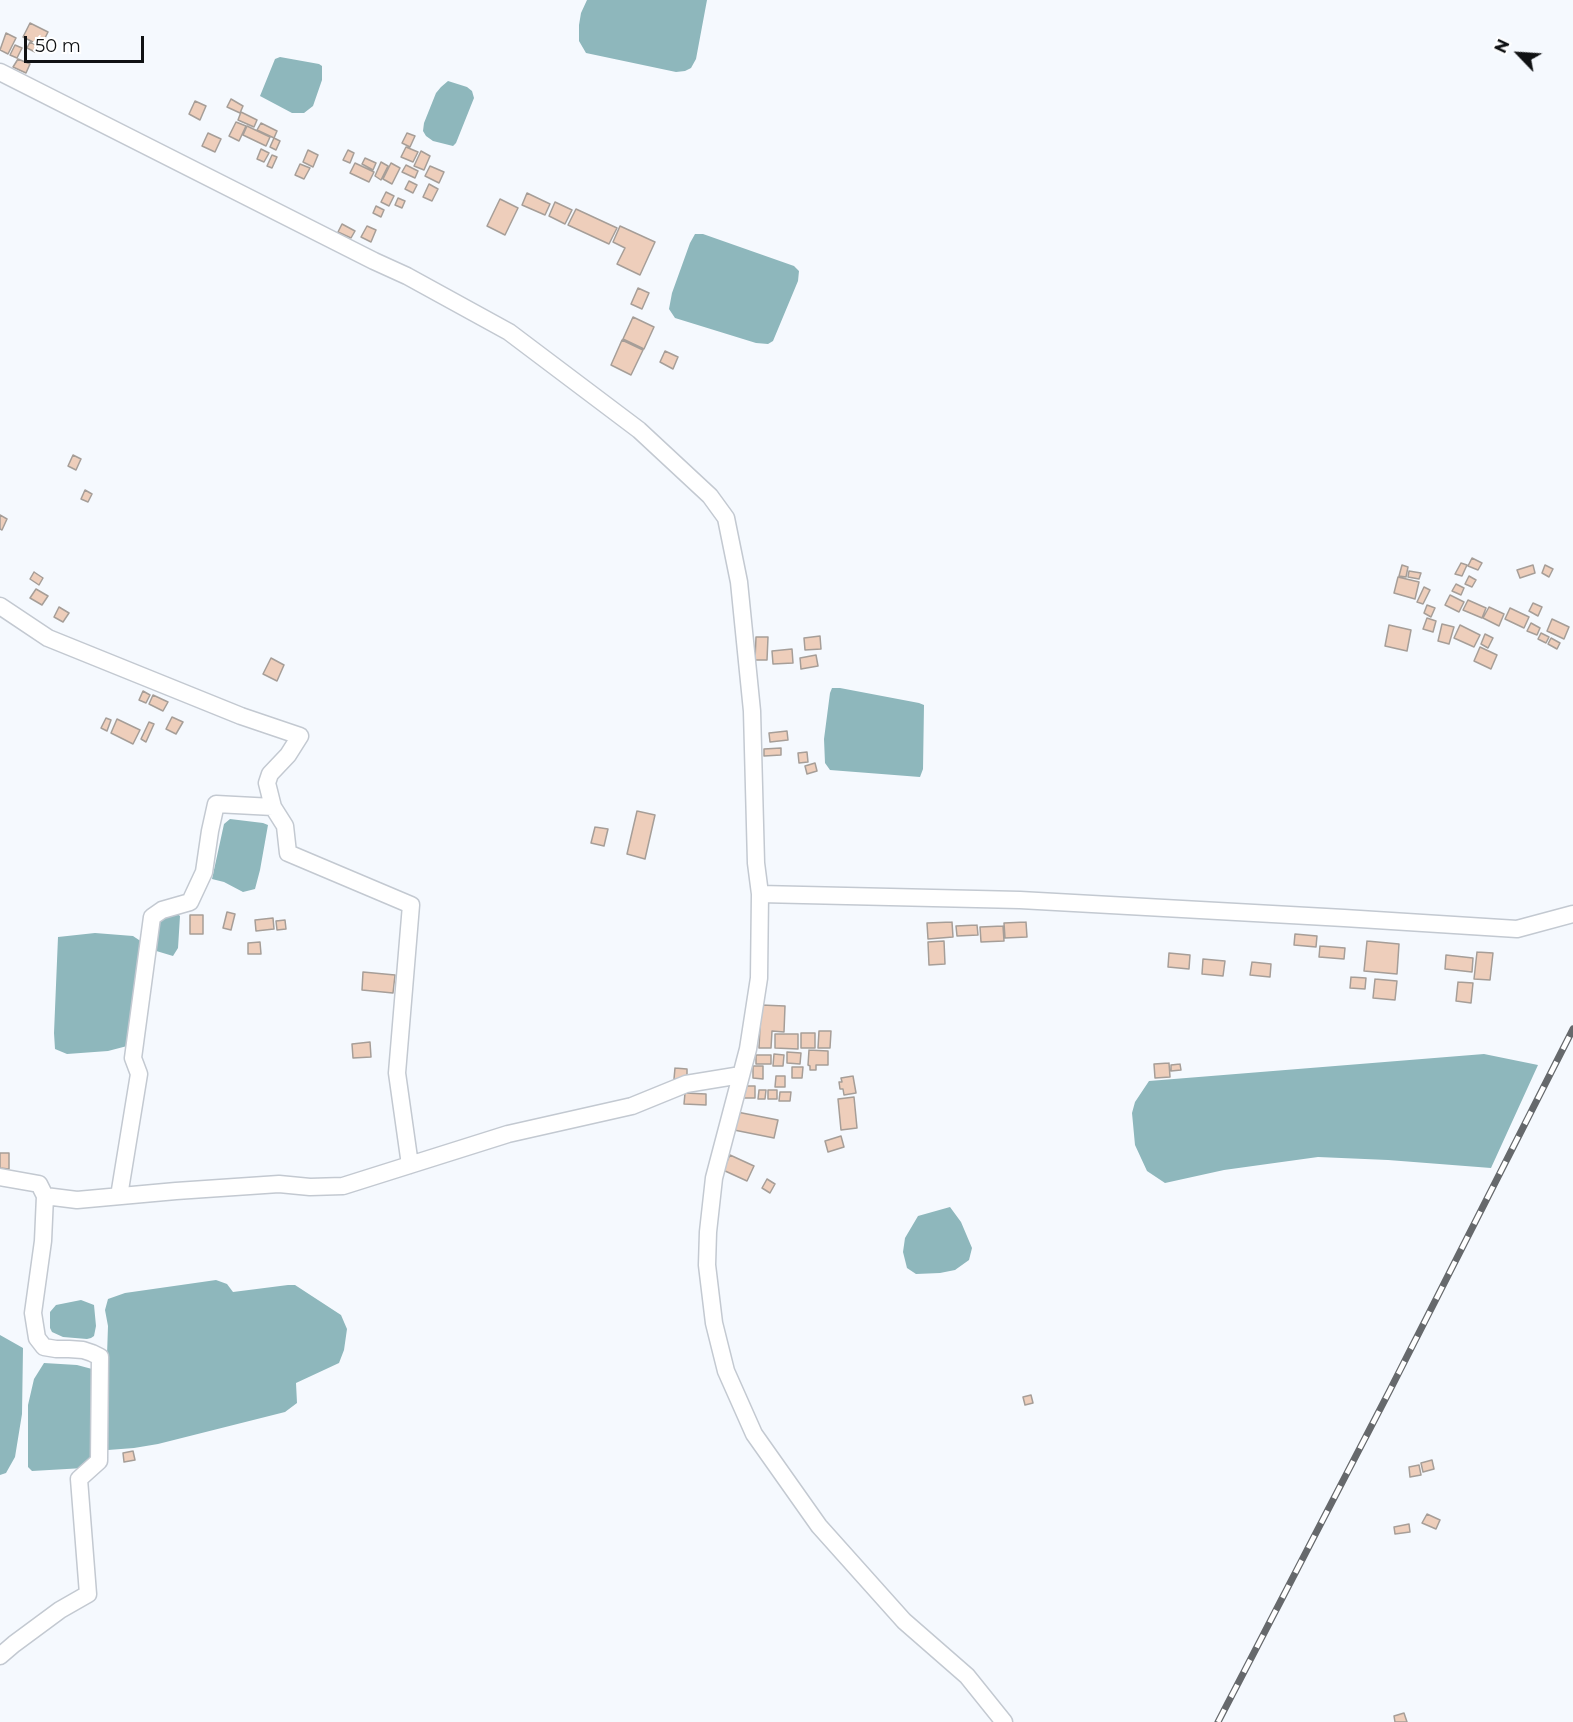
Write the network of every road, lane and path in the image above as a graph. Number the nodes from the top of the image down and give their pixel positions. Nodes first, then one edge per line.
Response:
1 (0, 72) edge
2 (0, 606) edge
3 (273, 807) junction
4 (760, 894) junction
5 (1573, 914) edge
6 (741, 1075) junction
7 (410, 1165) junction
8 (0, 1177) edge
9 (45, 1196) junction
10 (119, 1196) junction
11 (0, 1656) edge
12 (1004, 1722) edge

1 - 4 street
2 - 3 street
3 - 7 street
3 - 10 street
4 - 5 street
4 - 6 street
6 - 7 street
6 - 12 street
7 - 10 street
8 - 9 street
9 - 10 street
9 - 11 street

